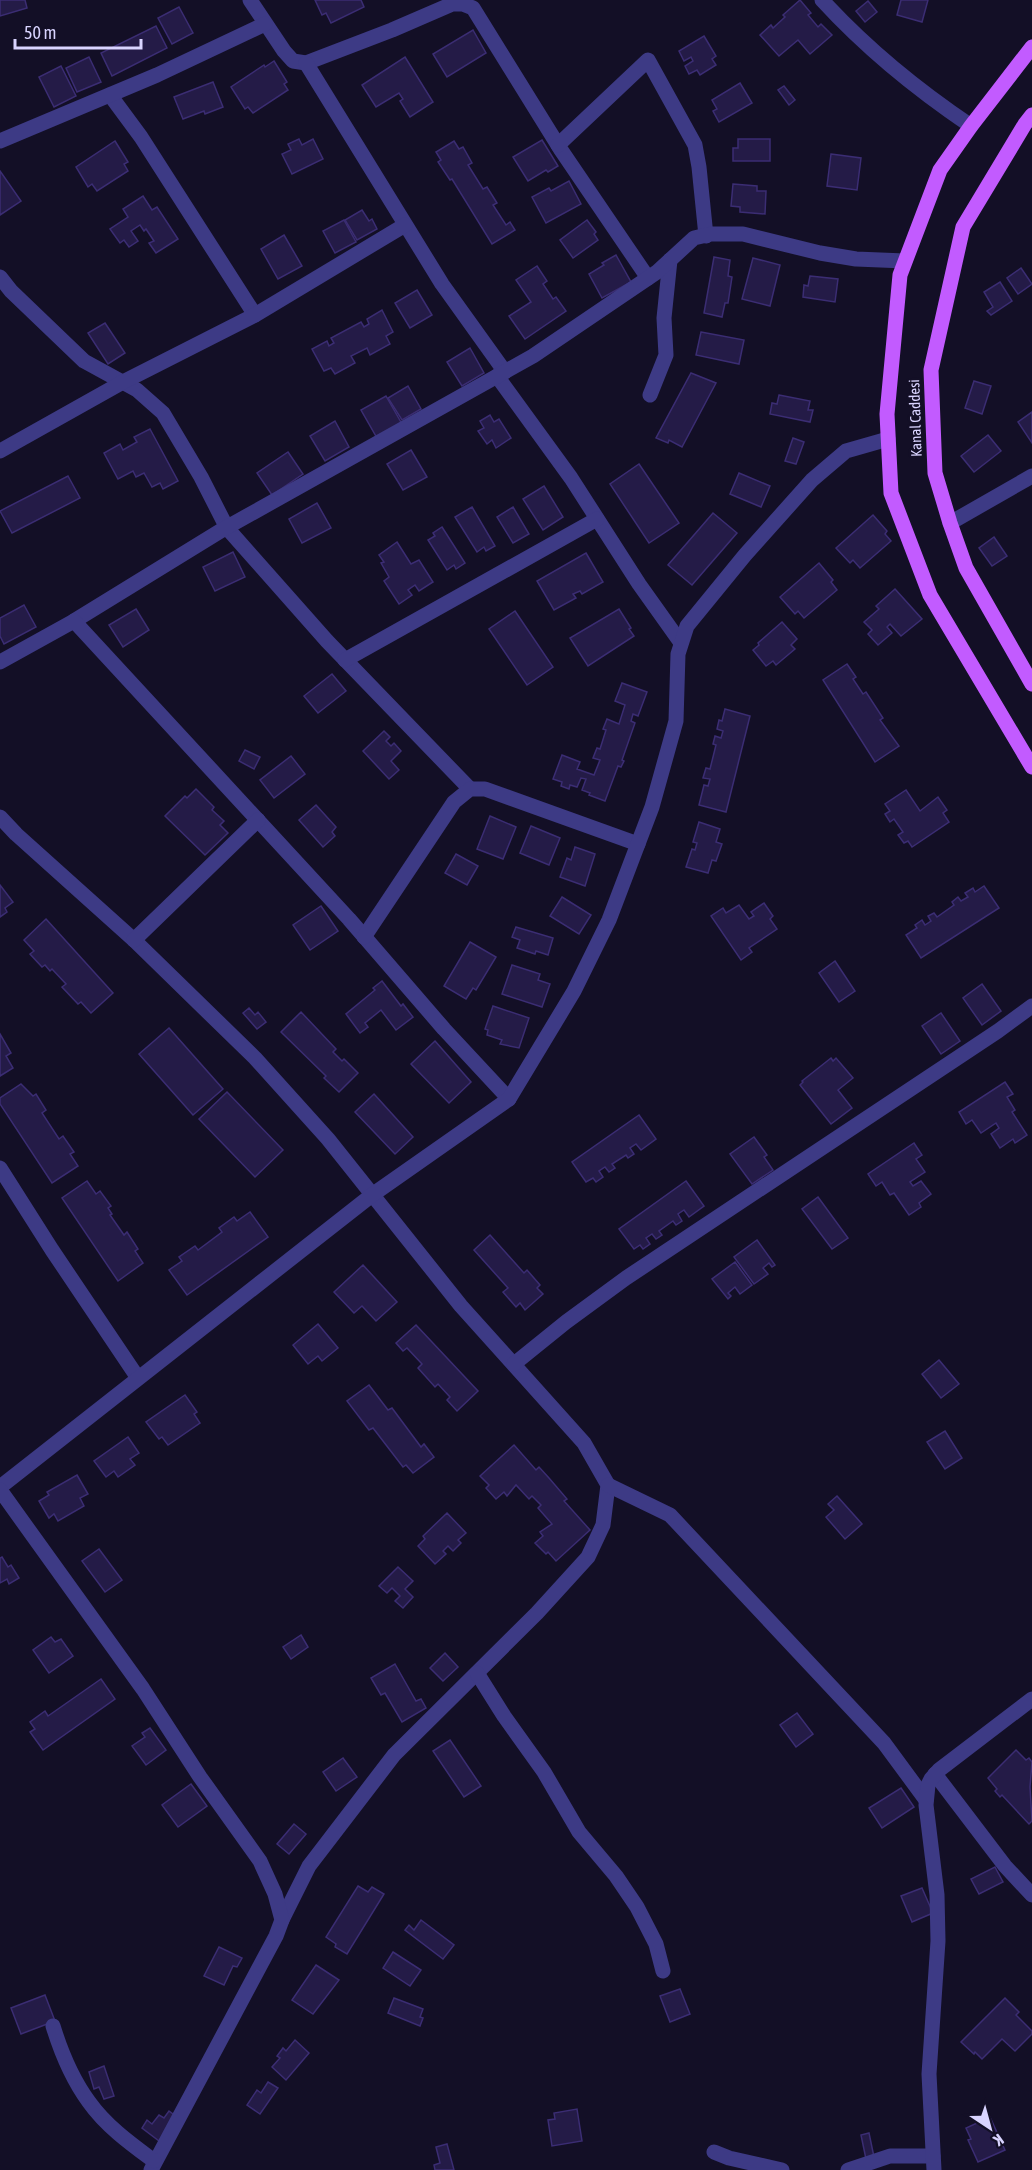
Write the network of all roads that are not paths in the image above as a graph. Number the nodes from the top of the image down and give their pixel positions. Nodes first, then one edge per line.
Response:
1 (250, 0) edge
2 (822, 0) edge
3 (265, 24) junction
4 (1032, 47) edge
5 (306, 63) junction
6 (110, 95) junction
7 (1032, 115) edge
8 (970, 126) junction
9 (0, 141) edge
10 (558, 145) junction
11 (405, 225) junction
12 (705, 236) junction
13 (670, 260) junction
14 (905, 261) junction
15 (0, 277) edge
16 (648, 278) junction
17 (255, 315) junction
18 (501, 374) junction
19 (123, 382) junction
20 (650, 395) dead end
21 (888, 439) junction
22 (0, 451) edge
23 (1032, 476) edge
24 (597, 519) junction
25 (950, 523) junction
26 (227, 528) junction
27 (74, 621) junction
28 (681, 644) junction
29 (345, 660) junction
30 (0, 662) edge
31 (1032, 684) edge
32 (1032, 766) edge
33 (470, 789) junction
34 (258, 820) junction
35 (3, 825) edge
36 (638, 844) junction
37 (364, 936) junction
38 (134, 940) junction
39 (1032, 1006) edge
40 (509, 1099) junction
41 (0, 1168) edge
42 (372, 1195) junction
43 (514, 1364) junction
44 (138, 1378) junction
45 (608, 1485) junction
46 (0, 1489) edge
47 (477, 1673) junction
48 (1032, 1699) edge
49 (935, 1774) junction
50 (927, 1800) junction
51 (1032, 1895) edge
52 (282, 1920) junction
53 (663, 1971) dead end
54 (53, 2026) dead end
55 (714, 2152) dead end
56 (934, 2163) edge
57 (153, 2166) edge
58 (783, 2170) edge
59 (848, 2170) edge

1 - 3 street
2 - 8 street
3 - 5 street
3 - 6 street
4 - 8 main road
5 - 10 street
5 - 11 street
6 - 9 street
6 - 17 street
7 - 25 main road, Kanal Caddesi
8 - 14 main road
10 - 12 street
10 - 16 street
11 - 17 street
11 - 18 street
12 - 13 street
12 - 14 street
13 - 16 street
13 - 20 street
14 - 21 main road
15 - 19 street
16 - 18 street
17 - 19 street
18 - 24 street
18 - 26 street
19 - 22 street
19 - 26 street
21 - 28 street
21 - 32 main road
23 - 25 street
24 - 28 street
24 - 29 street
25 - 31 main road, Kanal Caddesi
26 - 27 street
26 - 29 street
27 - 30 street
27 - 34 street
28 - 36 street
29 - 33 street
33 - 36 street
33 - 37 street
34 - 37 street
34 - 38 street
35 - 38 street
36 - 40 street
37 - 40 street
38 - 42 street
39 - 43 street
40 - 42 street
41 - 44 street
42 - 43 street
42 - 44 street
43 - 45 street
44 - 46 street
45 - 47 street
45 - 50 street
46 - 52 street
47 - 52 street
47 - 53 street
48 - 49 street
49 - 50 street
49 - 51 street
50 - 56 street
52 - 57 street
54 - 57 street
55 - 58 street
56 - 59 street

